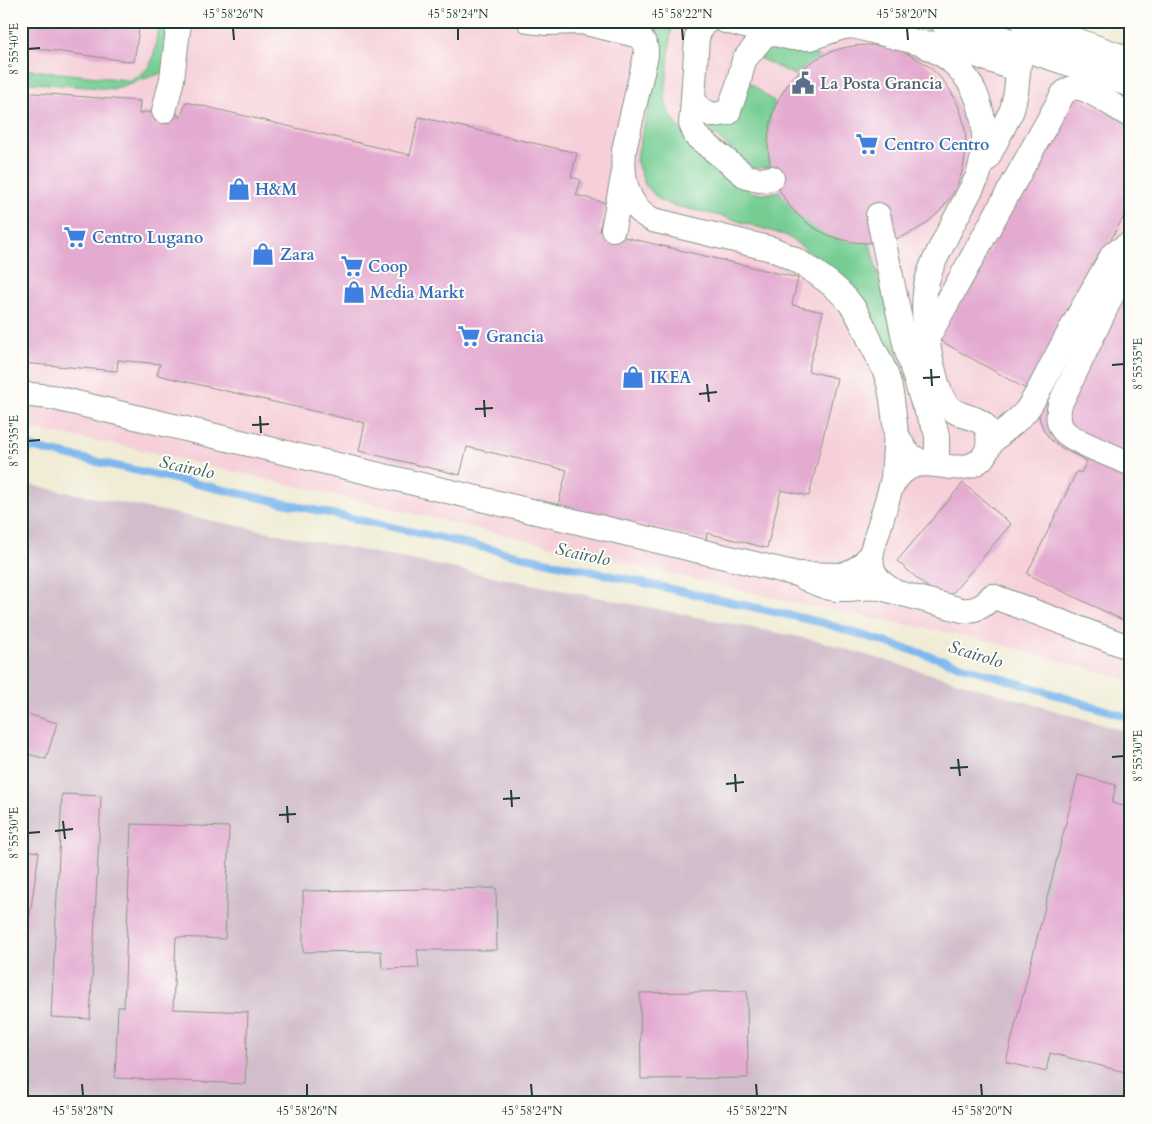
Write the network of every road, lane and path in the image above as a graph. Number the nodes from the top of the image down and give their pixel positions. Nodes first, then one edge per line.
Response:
1 (179, 21) edge
2 (529, 21) edge
3 (708, 21) edge
4 (725, 21) edge
5 (827, 21) edge
6 (944, 21) edge
7 (581, 22) edge
8 (768, 31) junction
9 (811, 38) junction
10 (920, 43) junction
11 (1023, 43) edge
12 (1131, 62) edge
13 (1131, 84) edge
14 (693, 99) junction
15 (164, 111) dead end
16 (1131, 116) edge
17 (623, 176) junction
18 (978, 176) junction
19 (772, 178) dead end
20 (878, 215) dead end
21 (613, 229) dead end
22 (1131, 243) edge
23 (1131, 255) edge
24 (916, 343) junction
25 (21, 394) edge
26 (896, 433) junction
27 (988, 447) junction
28 (1129, 463) dead end
29 (933, 464) junction
30 (891, 488) junction
31 (872, 551) junction
32 (797, 574) junction
33 (892, 590) junction
34 (1131, 648) edge

1 - 15 lane
2 - 7 lane
3 - 14 lane
4 - 8 lane
5 - 9 lane
6 - 11 main road
7 - 17 lane
8 - 9 lane
8 - 14 lane
9 - 10 lane
10 - 11 lane
10 - 18 lane
11 - 12 main road
11 - 13 main road
11 - 18 lane
14 - 19 lane
16 - 24 lane
17 - 21 lane
17 - 26 lane
18 - 24 lane
20 - 24 lane
22 - 27 lane
23 - 28 lane
24 - 27 lane
24 - 29 lane
25 - 32 lane
26 - 29 lane
26 - 30 lane
27 - 29 lane
29 - 30 lane
30 - 31 lane
31 - 32 lane
31 - 33 lane
32 - 33 lane
33 - 34 lane

